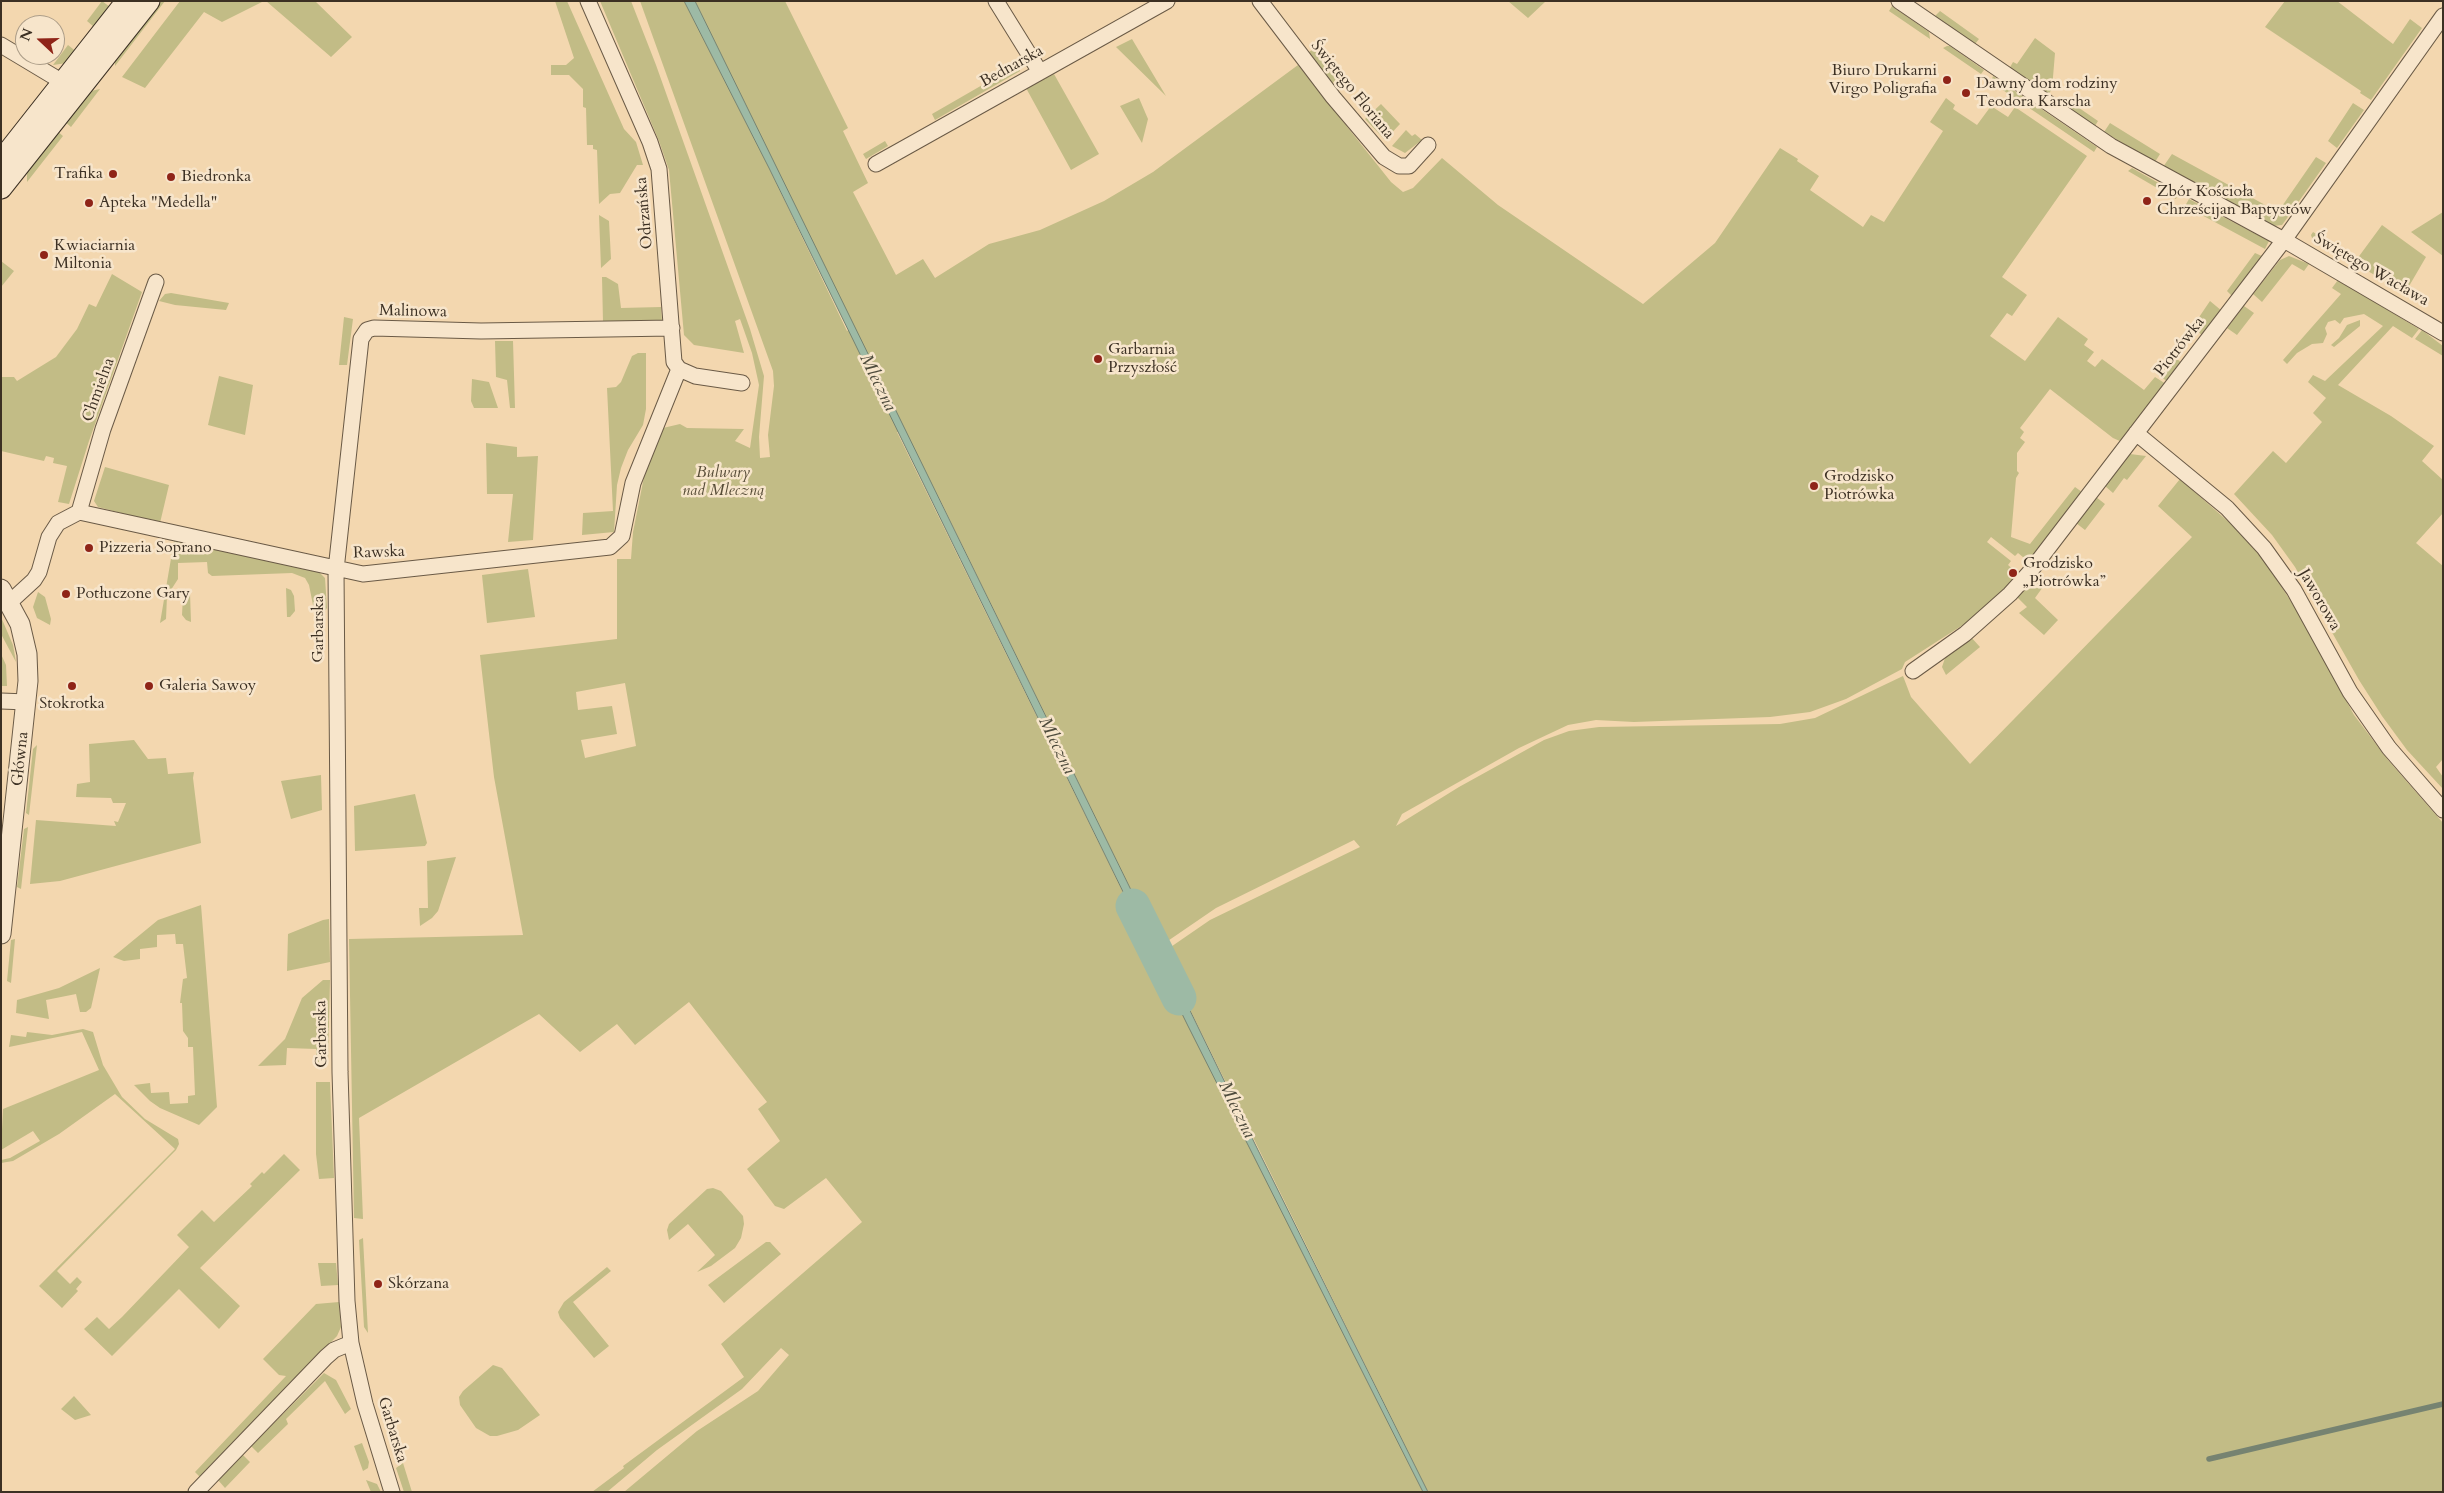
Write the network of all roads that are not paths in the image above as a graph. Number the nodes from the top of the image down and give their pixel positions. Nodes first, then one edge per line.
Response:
1 (128, 1) edge
2 (149, 1) edge
3 (588, 1) edge
4 (996, 1) edge
5 (1167, 1) edge
6 (1260, 1) edge
7 (1899, 1) edge
8 (2443, 16) edge
9 (1, 46) edge
10 (1040, 72) junction
11 (70, 87) junction
12 (1428, 145) dead end
13 (1, 161) edge
14 (876, 164) dead end
15 (1, 188) edge
16 (2284, 240) junction
17 (156, 282) dead end
18 (672, 328) junction
19 (2443, 333) edge
20 (679, 369) junction
21 (742, 383) dead end
22 (2136, 433) junction
23 (79, 512) junction
24 (336, 570) junction
25 (6, 595) edge
26 (1913, 671) dead end
27 (1, 701) edge
28 (27, 702) junction
29 (2443, 810) edge
30 (1, 934) edge
31 (351, 1343) junction
32 (196, 1492) edge
33 (392, 1492) edge

1 - 11 main road
2 - 11 main road
3 - 18 street, Odrzańska
4 - 10 street
5 - 10 street, Bednarska
6 - 12 street, Świętego Floriana
7 - 16 street, Świętego Wacława
8 - 16 street, Piotrówka
9 - 11 street
10 - 14 street, Bednarska
11 - 13 main road
11 - 15 main road
16 - 19 street, Świętego Wacława
16 - 22 street, Piotrówka
17 - 23 street, Chmielna
18 - 20 street, Odrzańska
18 - 24 street, Malinowa
20 - 21 street
20 - 24 street, Rawska
22 - 26 street, Piotrówka
22 - 29 street, Jaworowa
23 - 24 street, Rawska
23 - 25 street
24 - 31 street, Garbarska
25 - 28 street, Główna
27 - 28 street
28 - 30 street, Główna
31 - 32 street
31 - 33 street, Garbarska

